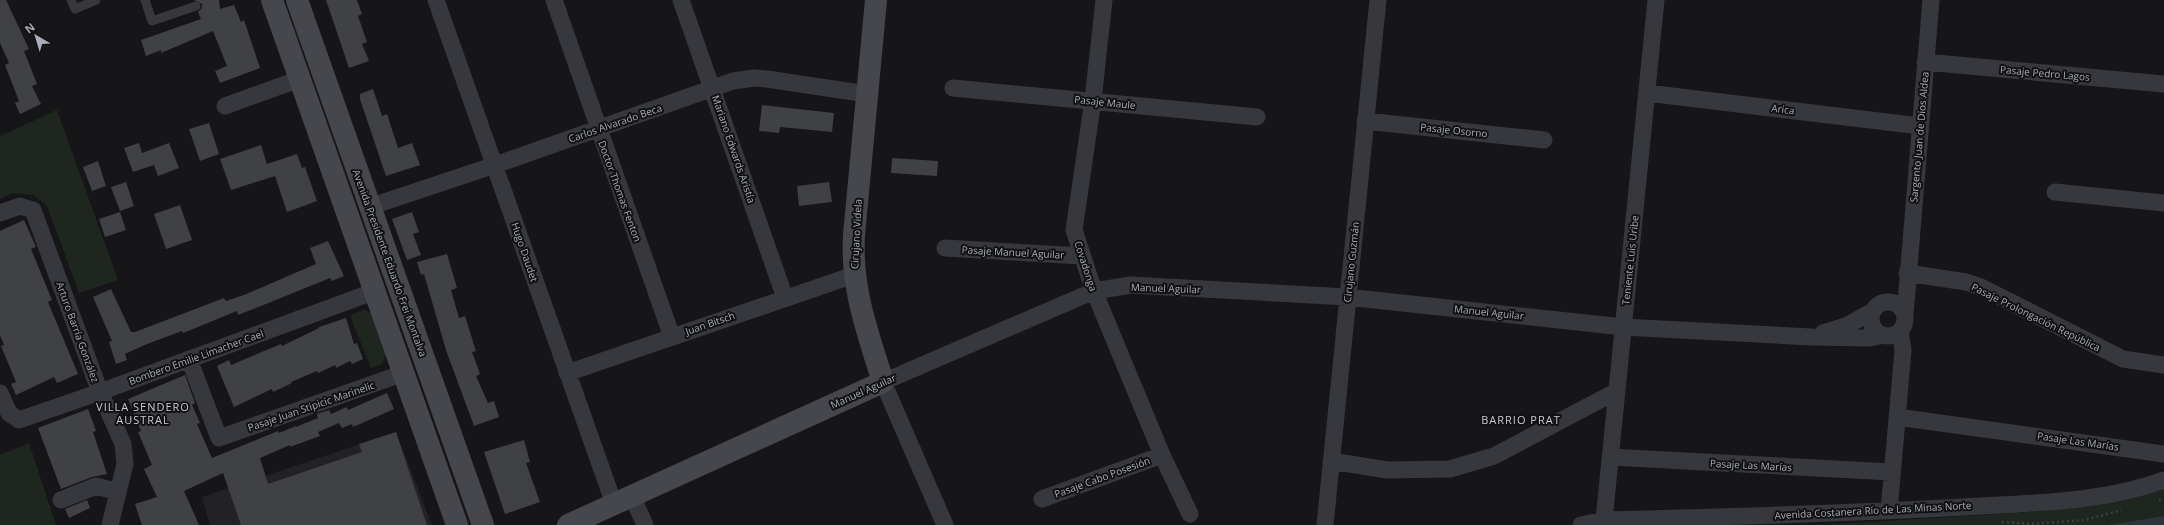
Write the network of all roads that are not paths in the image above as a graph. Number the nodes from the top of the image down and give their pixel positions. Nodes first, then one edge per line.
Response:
1 (71, 0) edge
2 (96, 0) edge
3 (145, 0) edge
4 (272, 0) edge
5 (297, 0) edge
6 (436, 0) edge
7 (554, 0) edge
8 (681, 0) edge
9 (876, 0) edge
10 (1104, 0) edge
11 (1378, 0) edge
12 (1656, 0) edge
13 (1931, 0) edge
14 (196, 6) dead end
15 (1925, 62) junction
16 (300, 79) junction
17 (2164, 84) edge
18 (713, 88) junction
19 (952, 88) dead end
20 (1647, 92) junction
21 (867, 94) junction
22 (1093, 100) junction
23 (225, 106) dead end
24 (1256, 117) dead end
25 (1365, 121) junction
26 (1920, 126) junction
27 (598, 128) junction
28 (1544, 140) dead end
29 (495, 165) junction
30 (2055, 192) dead end
31 (2164, 203) edge
32 (370, 207) junction
33 (0, 213) edge
34 (945, 248) dead end
35 (1082, 256) junction
36 (1907, 273) junction
37 (854, 276) junction
38 (1094, 291) junction
39 (373, 292) junction
40 (1347, 297) junction
41 (785, 298) junction
42 (1877, 307) junction
43 (1905, 315) junction
44 (1623, 327) junction
45 (1900, 331) junction
46 (1883, 335) junction
47 (672, 337) junction
48 (1812, 337) junction
49 (189, 359) junction
50 (2164, 365) edge
51 (404, 373) junction
52 (567, 373) junction
53 (883, 382) junction
54 (1617, 391) junction
55 (100, 392) junction
56 (0, 394) edge
57 (1897, 417) junction
58 (2164, 454) edge
59 (1162, 455) junction
60 (1610, 457) junction
61 (1331, 461) junction
62 (1892, 472) junction
63 (2164, 480) edge
64 (118, 492) junction
65 (1042, 499) dead end
66 (61, 500) dead end
67 (623, 500) junction
68 (1888, 511) junction
69 (1190, 514) dead end
70 (1604, 520) junction
71 (110, 525) edge
72 (457, 525) edge
73 (483, 525) edge
74 (568, 525) edge
75 (645, 525) edge
76 (945, 525) edge
77 (1325, 525) edge
78 (1581, 525) edge

1 - 2 lane
3 - 14 lane
4 - 16 main road
5 - 32 main road, Avenida Presidente Eduardo Frei Montalva
6 - 29 street, Hugo Daudet
7 - 27 street, Doctor Thomas Fenton
8 - 18 street, Mariano Edwards Aristía
9 - 21 main road, Cirujano Videla
10 - 22 street, Covadonga
11 - 25 street, Cirujano Guzmán
12 - 20 street, Teniente Luis Uribe
13 - 15 street, Sargento Juan de Dios Aldea
15 - 17 street, Pasaje Pedro Lagos
15 - 26 street, Sargento Juan de Dios Aldea
16 - 23 street
16 - 39 main road
18 - 21 street, Carlos Alvarado Beca
18 - 27 street, Carlos Alvarado Beca
18 - 41 street, Mariano Edwards Aristía
19 - 22 street, Pasaje Maule
20 - 26 street, Arica
20 - 44 street, Teniente Luis Uribe
21 - 37 main road, Cirujano Videla
22 - 24 street, Pasaje Maule
22 - 35 street, Covadonga
25 - 28 street, Pasaje Osorno
25 - 40 street, Cirujano Guzmán
26 - 36 street, Sargento Juan de Dios Aldea
27 - 29 street, Carlos Alvarado Beca
27 - 47 street, Doctor Thomas Fenton
29 - 32 street, Carlos Alvarado Beca
29 - 52 street, Hugo Daudet
30 - 31 street
32 - 73 main road, Avenida Presidente Eduardo Frei Montalva
33 - 55 street, Arturo Barría González
34 - 35 street, Pasaje Manuel Aguilar
35 - 38 street, Covadonga
36 - 42 street
36 - 43 street, Sargento Juan de Dios Aldea
36 - 50 street, Pasaje Prolongación República
37 - 41 street, Juan Bitsch
37 - 53 main road, Cirujano Videla
38 - 40 street, Manuel Aguilar
38 - 53 street, Manuel Aguilar
38 - 59 street, Covadonga
39 - 49 street, Bombero Emilie Limacher Cael
39 - 51 main road
40 - 44 street, Manuel Aguilar
40 - 61 street, Cirujano Guzmán
41 - 47 street, Juan Bitsch
42 - 43 street
42 - 46 street
42 - 48 street, Manuel Aguilar
43 - 45 street
44 - 48 street, Manuel Aguilar
44 - 54 street, Teniente Luis Uribe
45 - 46 street
45 - 57 street
46 - 48 street, Manuel Aguilar
47 - 52 street, Juan Bitsch
49 - 51 street, Pasaje Juan Stipicic Marinelic
49 - 55 street, Bombero Emilie Limacher Cael
51 - 72 main road
52 - 67 street, Hugo Daudet
53 - 67 main road, Manuel Aguilar
53 - 76 street, Cirujano Videla
54 - 60 street, Teniente Luis Uribe
54 - 61 street
55 - 56 street, Bombero Emilie Limacher Cael
55 - 64 street, Arturo Barría González
57 - 58 street, Pasaje Las Marías
57 - 62 street
59 - 65 street, Pasaje Cabo Posesión
59 - 69 street, Covadonga
60 - 62 street, Pasaje Las Marías
60 - 70 street, Teniente Luis Uribe
61 - 77 street, Cirujano Guzmán
62 - 68 street
63 - 68 street, Avenida Costanera Río de Las Minas Norte
64 - 66 street
64 - 71 street, Arturo Barría González
67 - 74 main road, Manuel Aguilar
67 - 75 street, Hugo Daudet
68 - 70 street, Avenida Costanera Río de Las Minas Norte
70 - 78 street, Avenida Costanera Río de Las Minas Norte

